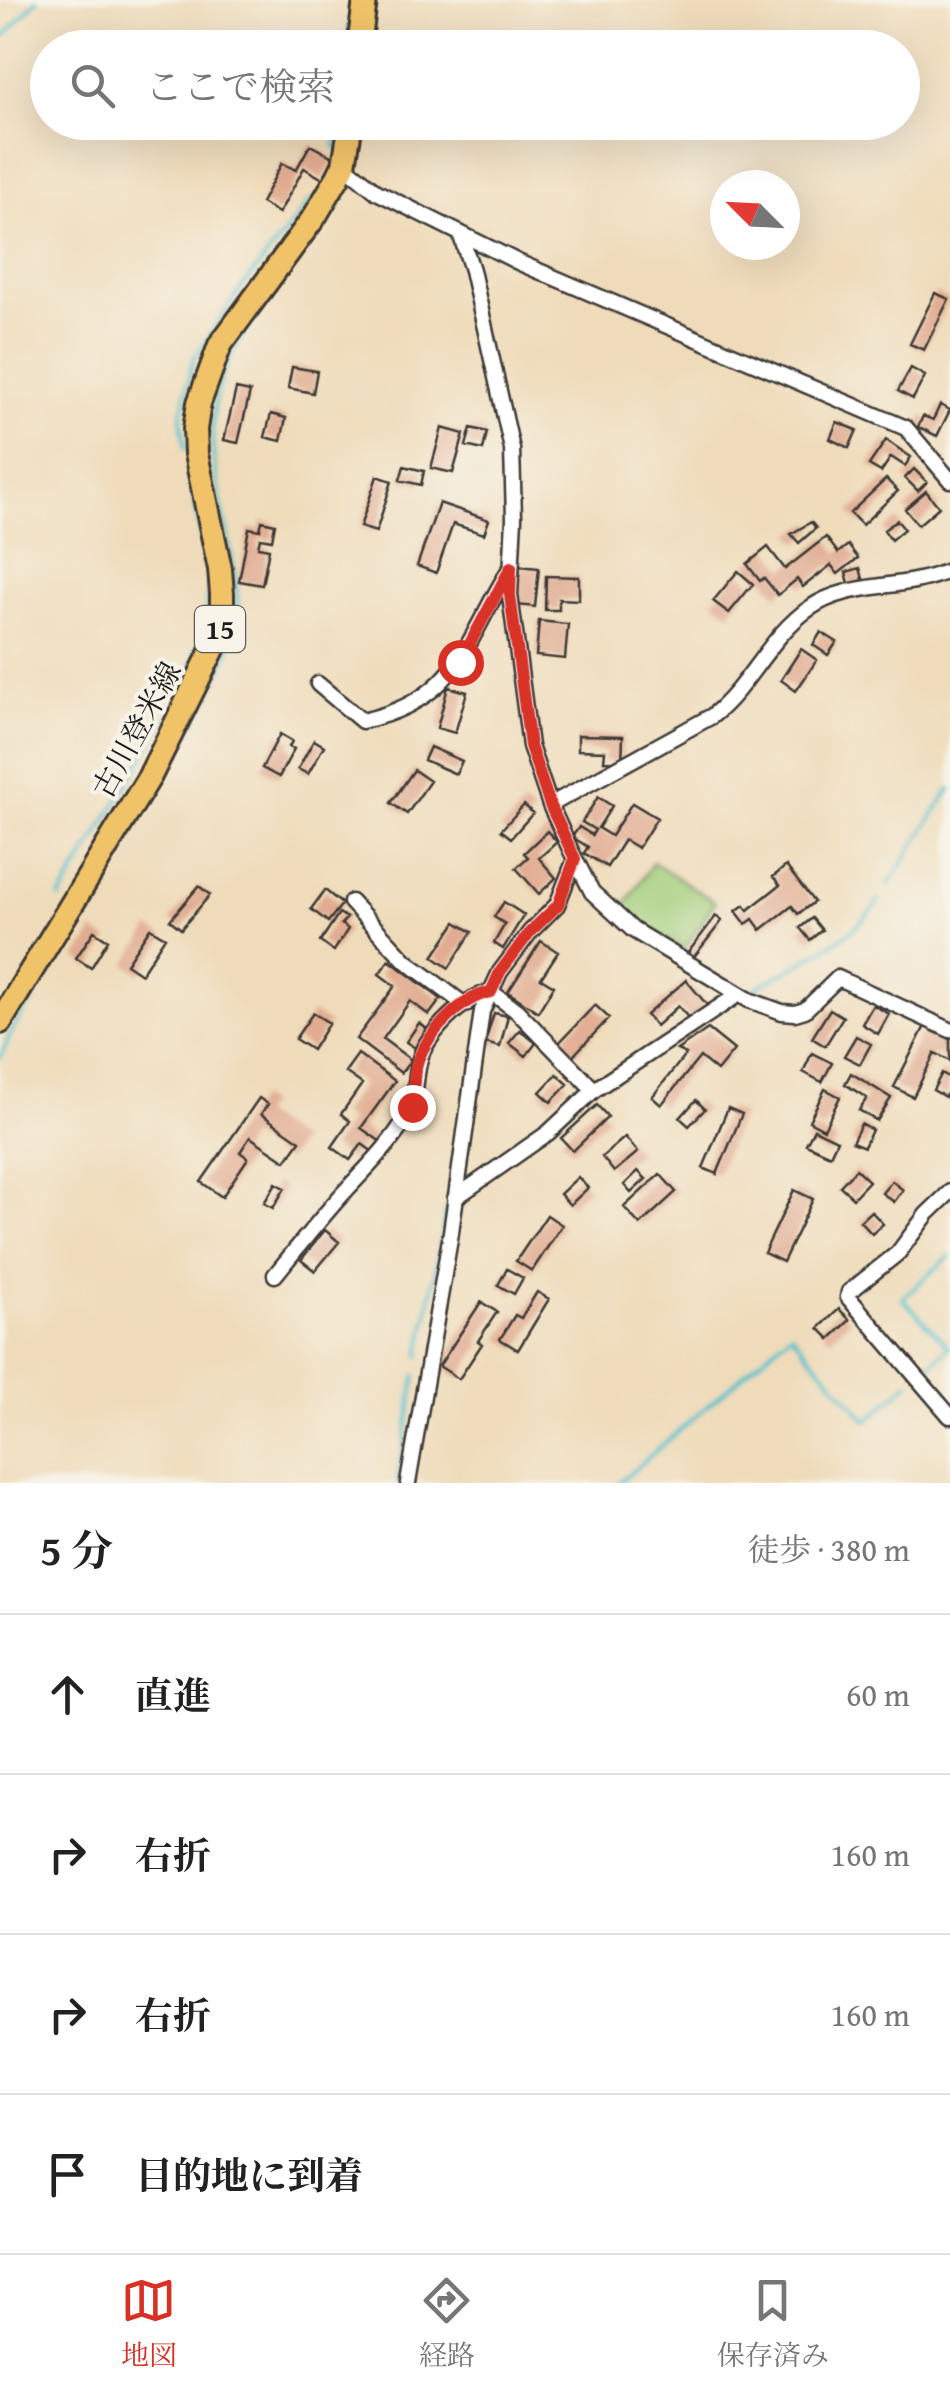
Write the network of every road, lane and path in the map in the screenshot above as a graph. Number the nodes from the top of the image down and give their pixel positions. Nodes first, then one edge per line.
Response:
1 (365, 0) edge
2 (361, 30) edge
3 (348, 140) edge
4 (344, 165) junction
5 (460, 233) junction
6 (950, 480) edge
7 (511, 567) junction
8 (950, 570) edge
9 (318, 684) dead end
10 (550, 805) junction
11 (575, 859) junction
12 (351, 902) dead end
13 (491, 992) junction
14 (743, 997) junction
15 (465, 1005) junction
16 (0, 1022) edge
17 (950, 1030) edge
18 (594, 1090) junction
19 (950, 1192) edge
20 (456, 1198) junction
21 (274, 1275) dead end
22 (950, 1416) edge
23 (408, 1483) edge

1 - 2 main road
3 - 4 main road, 古川登米線 / 15
4 - 5 street
4 - 16 main road, 古川登米線 / 15
5 - 6 street
5 - 7 street
7 - 9 street
7 - 10 street
8 - 10 street
10 - 11 street
11 - 13 street
11 - 14 street
12 - 15 street
13 - 15 street
13 - 18 street
13 - 20 street
14 - 17 street
14 - 18 street
15 - 21 street
18 - 20 street
19 - 22 street
20 - 23 street

